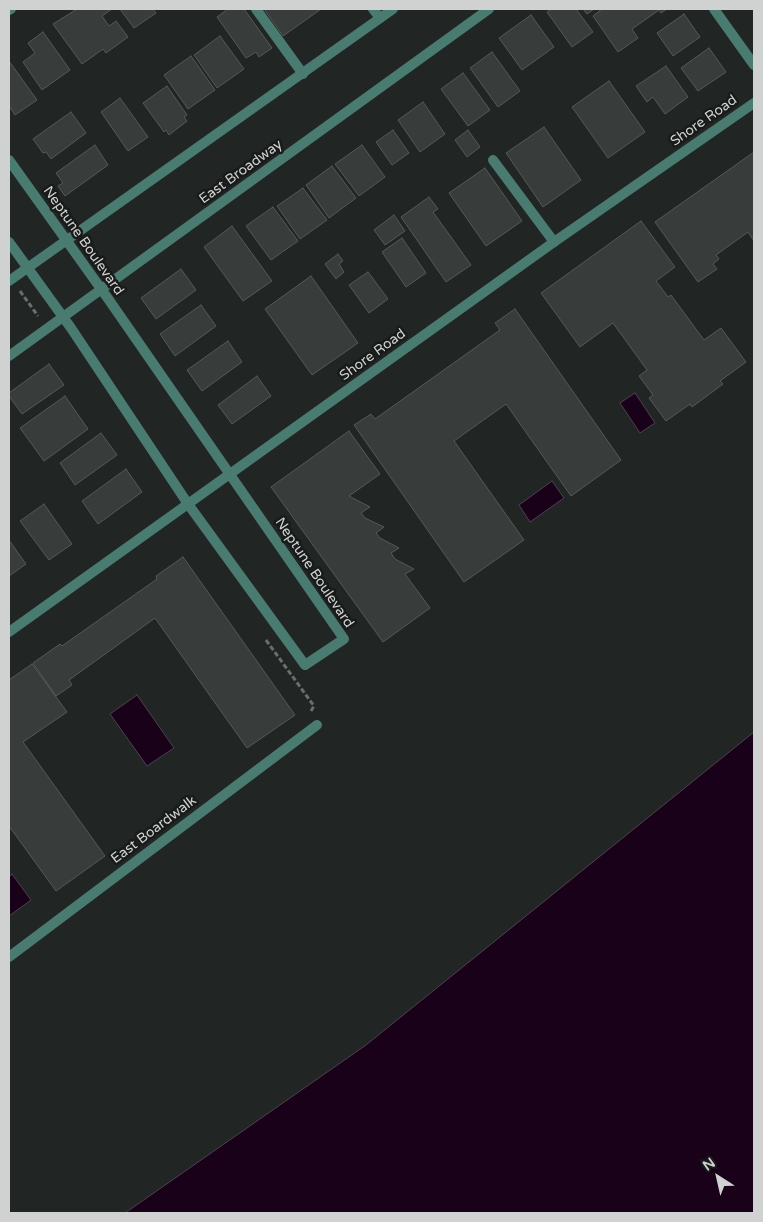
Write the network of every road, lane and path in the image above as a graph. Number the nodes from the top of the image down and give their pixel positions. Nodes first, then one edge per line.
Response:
1 (256, 9) edge
2 (373, 9) edge
3 (391, 9) edge
4 (490, 9) edge
5 (714, 9) edge
6 (380, 18) junction
7 (754, 65) edge
8 (303, 74) junction
9 (754, 102) edge
10 (9, 160) edge
11 (493, 160) dead end
12 (66, 240) junction
13 (9, 242) edge
14 (554, 242) junction
15 (27, 268) junction
16 (13, 284) edge
17 (101, 290) junction
18 (63, 318) junction
19 (41, 320) dead end
20 (9, 356) edge
21 (229, 474) junction
22 (188, 504) junction
23 (9, 632) edge
24 (266, 640) dead end
25 (317, 725) joint
26 (9, 957) edge

1 - 8 street
2 - 6 street
3 - 6 street
4 - 17 street, East Broadway
5 - 7 street
6 - 8 street
8 - 12 street
9 - 14 street, Shore Road
10 - 12 street, Neptune Boulevard
11 - 14 street
12 - 15 street
12 - 17 street, Neptune Boulevard
13 - 15 street, Neptune Boulevard
14 - 21 street, Shore Road
15 - 16 street
15 - 18 street, Neptune Boulevard
16 - 19 path
17 - 18 street, East Broadway
17 - 21 street, Neptune Boulevard
18 - 20 street, East Broadway
18 - 22 street, Neptune Boulevard
21 - 22 street, Shore Road
21 - 22 street, Neptune Boulevard
22 - 23 street, Shore Road
24 - 25 path
25 - 26 street, East Boardwalk

